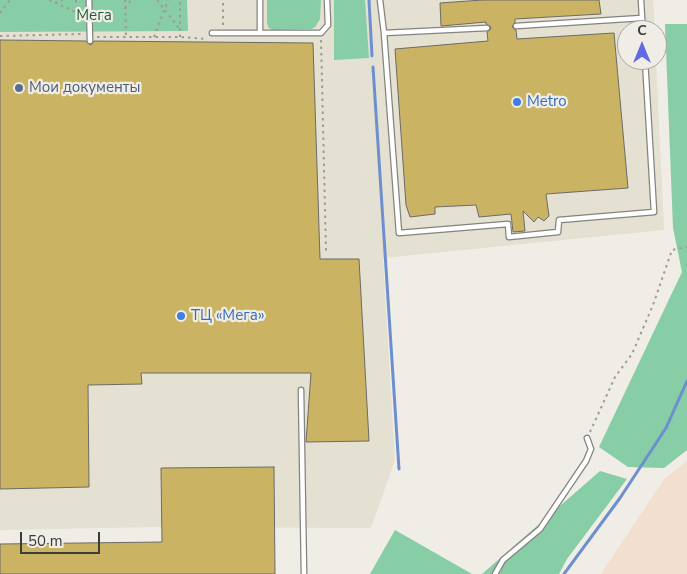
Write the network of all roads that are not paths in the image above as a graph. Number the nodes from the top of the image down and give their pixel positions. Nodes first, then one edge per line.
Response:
1 (89, 0) edge
2 (260, 0) edge
3 (327, 0) edge
4 (380, 0) edge
5 (641, 0) edge
6 (642, 18) joint
7 (516, 26) dead end
8 (487, 28) dead end
9 (212, 33) dead end
10 (260, 33) junction
11 (384, 34) junction
12 (90, 41) dead end
13 (646, 70) edge
14 (301, 390) dead end
15 (587, 438) road end
16 (304, 574) edge
17 (495, 574) edge

1 - 12 lane
2 - 10 lane
3 - 10 lane
4 - 11 lane
5 - 6 lane
6 - 7 lane
8 - 11 lane
9 - 10 lane
11 - 13 lane
14 - 16 lane
15 - 17 lane

